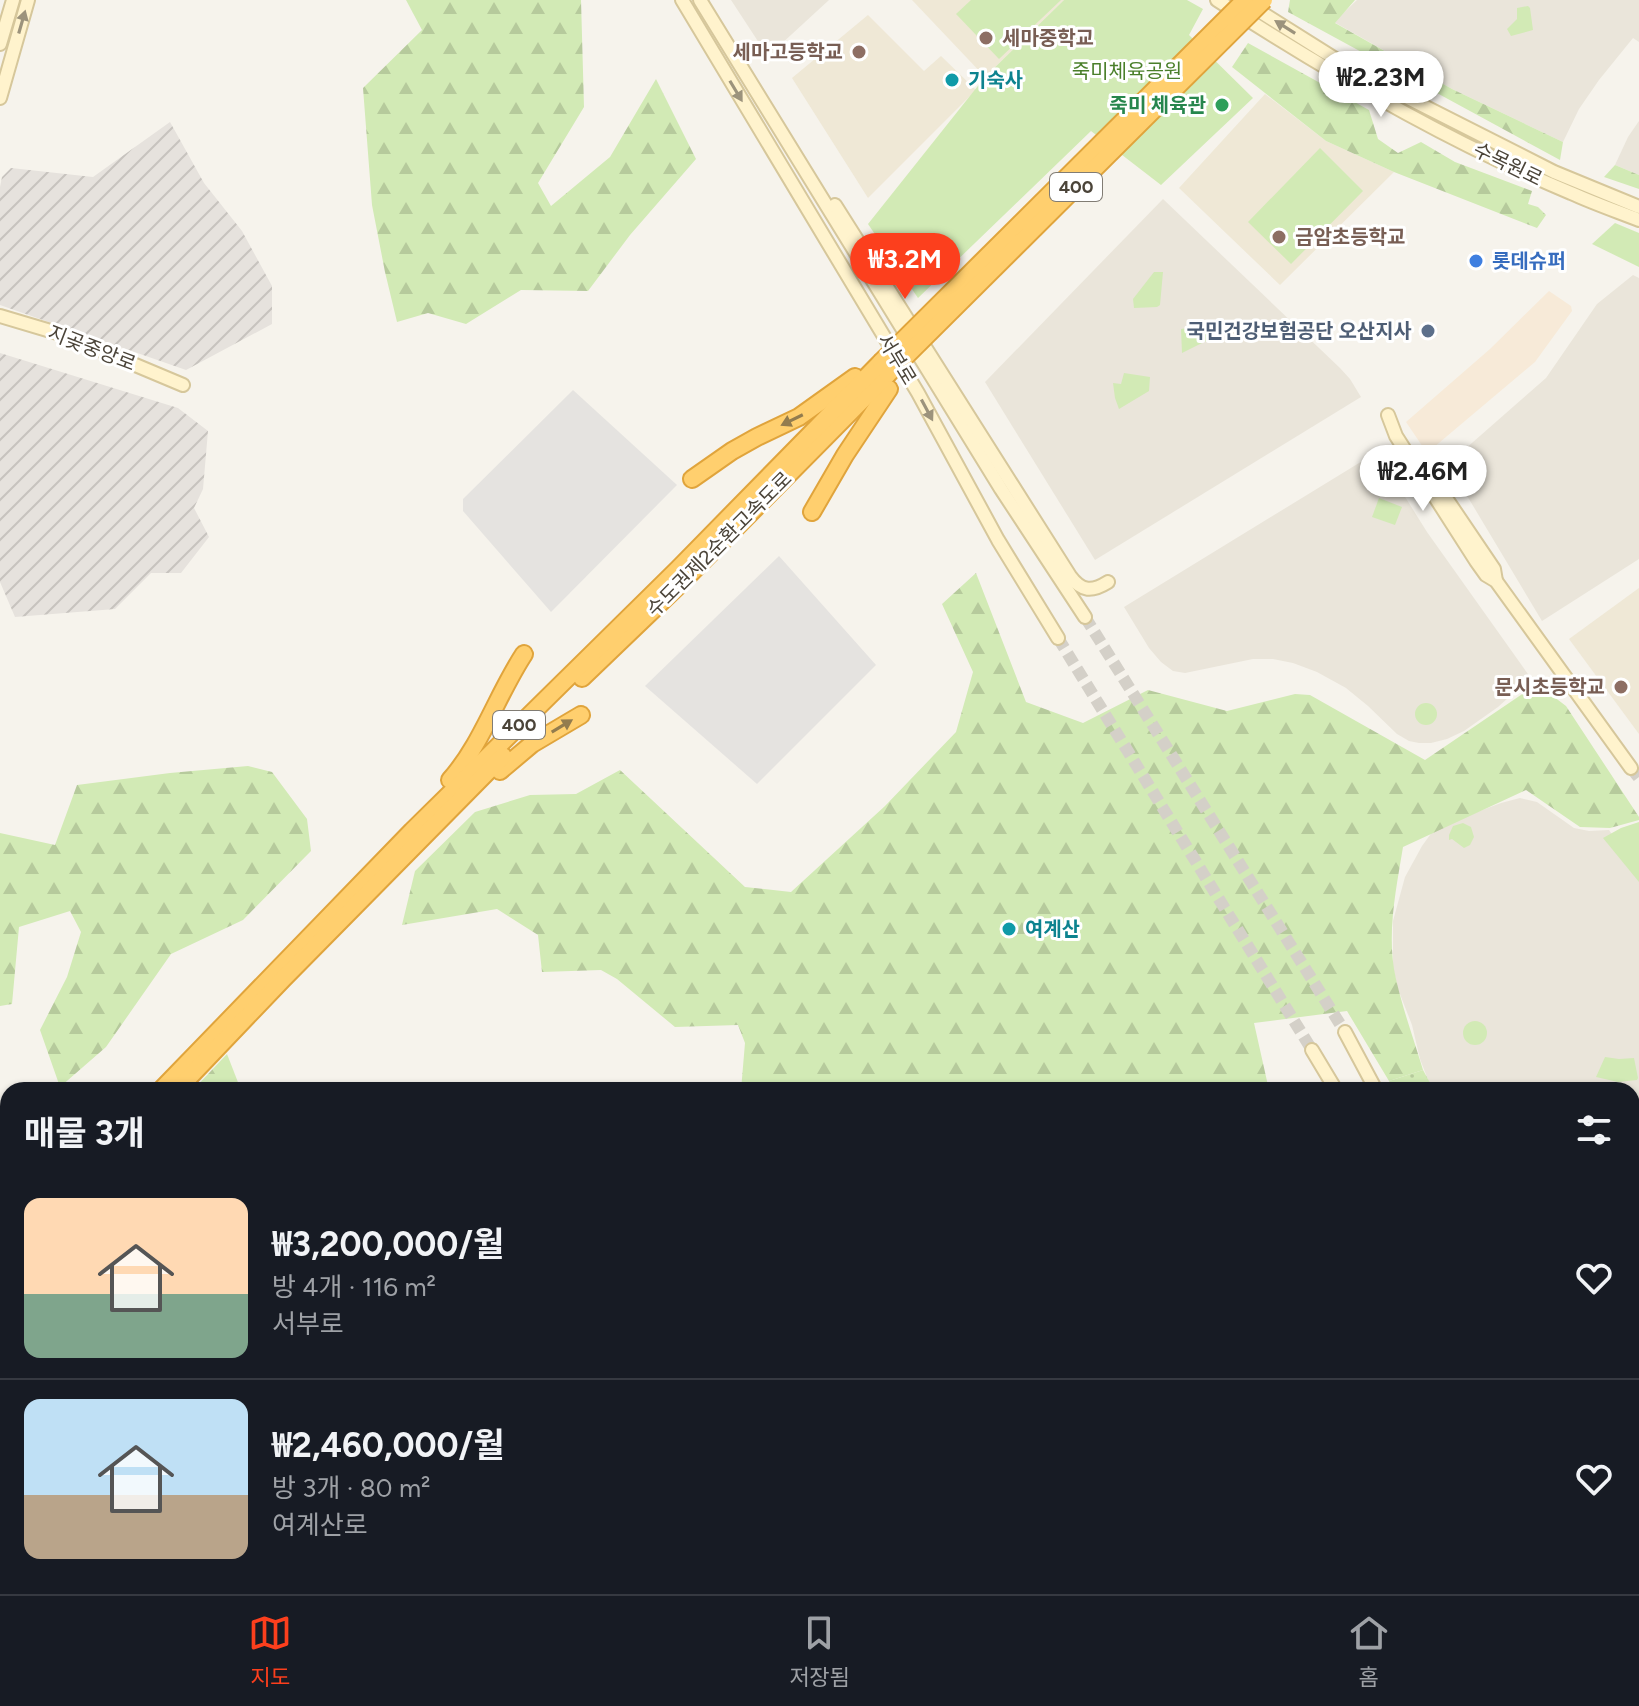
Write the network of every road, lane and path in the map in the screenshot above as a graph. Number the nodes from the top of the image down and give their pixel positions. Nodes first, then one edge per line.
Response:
1 (13, 0) edge
2 (28, 0) edge
3 (682, 0) edge
4 (700, 0) edge
5 (1217, 0) edge
6 (1243, 0) edge
7 (1264, 0) edge
8 (0, 44) edge
9 (0, 98) edge
10 (765, 106) junction
11 (1639, 207) edge
12 (1639, 220) edge
13 (0, 316) edge
14 (886, 375) junction
15 (183, 385) dead end
16 (692, 479) dead end
17 (812, 512) dead end
18 (1496, 581) junction
19 (1108, 582) dead end
20 (1085, 617) tunnel mouth
21 (1058, 638) tunnel mouth
22 (524, 654) dead end
23 (581, 715) dead end
24 (1631, 768) dead end
25 (349, 903) junction
26 (1345, 1032) tunnel mouth
27 (1312, 1050) tunnel mouth
28 (1360, 1059) junction
29 (1323, 1068) junction
30 (169, 1082) edge
31 (184, 1082) edge
32 (1326, 1082) edge
33 (1331, 1082) edge
34 (1372, 1082) edge
35 (1381, 1082) edge

1 - 8 main road
9 -> 2 main road
3 -> 21 main road, 서부로
4 - 10 main road, 서부로
5 - 12 main road, 수목원로
11 -> 6 main road, 수목원로
6 - 14 highway, 수도권제2순환고속도로 / 400, bridge
7 - 14 highway, 400, bridge
10 - 19 main road
10 - 20 main road, 서부로
13 - 15 main road, 지곶중앙로
14 -> 16 highway
14 - 17 highway
14 - 25 highway, 수도권제2순환고속도로 / 400
18 - 18 main road
18 - 24 main road
22 - 25 highway
25 -> 23 highway
25 - 30 highway, 수도권제2순환고속도로 / 400
25 - 31 highway, 수도권제2순환고속도로 / 400
26 - 28 main road
27 - 29 main road
28 - 34 main road
28 - 35 main road
29 - 32 main road
29 - 33 main road

